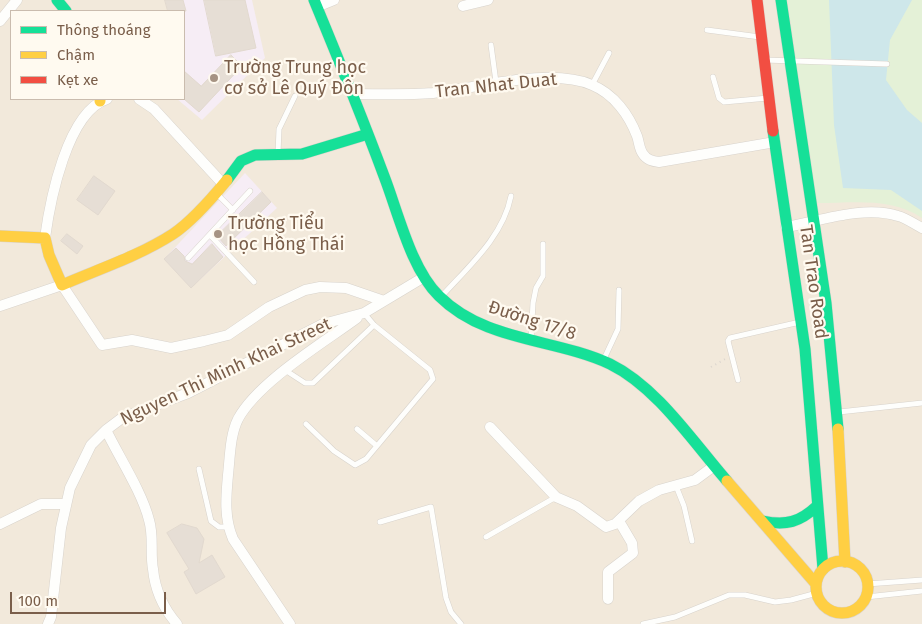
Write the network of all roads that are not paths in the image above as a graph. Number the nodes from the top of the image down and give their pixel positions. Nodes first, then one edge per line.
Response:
1 (17, 0) edge
2 (57, 0) edge
3 (334, 0) edge
4 (488, 0) edge
5 (757, 0) edge
6 (781, 0) edge
7 (316, 4) edge
8 (463, 6) dead end
9 (65, 10) edge
10 (0, 21) edge
11 (707, 30) dead end
12 (761, 37) junction
13 (491, 45) dead end
14 (609, 53) dead end
15 (788, 59) junction
16 (763, 60) junction
17 (887, 64) dead end
18 (713, 77) dead end
19 (496, 82) junction
20 (592, 85) junction
21 (353, 94) junction
22 (295, 96) dead end
23 (769, 98) junction
24 (103, 100) edge
25 (140, 100) edge
26 (368, 134) junction
27 (775, 142) junction
28 (278, 154) junction
29 (220, 189) junction
30 (250, 191) dead end
31 (511, 196) dead end
32 (233, 210) junction
33 (814, 222) junction
34 (786, 227) junction
35 (922, 228) edge
36 (210, 235) junction
37 (0, 236) edge
38 (45, 238) junction
39 (543, 244) dead end
40 (188, 258) dead end
41 (424, 276) junction
42 (254, 282) dead end
43 (62, 286) junction
44 (618, 290) dead end
45 (440, 297) junction
46 (384, 301) junction
47 (0, 306) edge
48 (364, 313) junction
49 (801, 322) junction
50 (374, 324) junction
51 (531, 341) junction
52 (602, 362) junction
53 (286, 370) junction
54 (738, 380) dead end
55 (922, 403) edge
56 (836, 412) junction
57 (306, 424) dead end
58 (490, 427) dead end
59 (357, 429) dead end
60 (106, 430) junction
61 (377, 446) junction
62 (714, 466) junction
63 (200, 469) dead end
64 (676, 486) junction
65 (556, 497) junction
66 (66, 504) junction
67 (817, 506) junction
68 (619, 521) junction
69 (763, 521) junction
70 (380, 522) dead end
71 (0, 524) edge
72 (228, 527) junction
73 (486, 537) dead end
74 (692, 541) dead end
75 (845, 562) junction
76 (823, 569) junction
77 (922, 580) edge
78 (867, 584) junction
79 (816, 588) junction
80 (922, 591) edge
81 (866, 597) junction
82 (608, 599) dead end
83 (854, 610) junction
84 (838, 616) edge
85 (48, 624) edge
86 (177, 624) edge
87 (290, 624) edge
88 (461, 624) edge
89 (643, 624) edge
90 (830, 624) edge
91 (856, 624) edge

1 - 10 street
2 - 9 main road
3 - 7 street
4 - 8 street
5 - 12 main road, Tan Trao Road
6 - 15 main road, Tan Trao Road
7 - 21 main road, Đường 17/8
11 - 12 lane
12 - 16 main road, Tan Trao Road
13 - 19 lane
14 - 20 lane
15 - 16 lane
15 - 17 lane
15 - 33 main road, Tan Trao Road
16 - 23 main road, Tan Trao Road
18 - 23 lane
19 - 20 street, Tran Nhat Duat
19 - 21 street, Tran Nhat Duat
20 - 27 street, Tran Nhat Duat
21 - 26 main road, Đường 17/8
22 - 28 lane
23 - 27 main road, Tan Trao Road
24 - 38 street
25 - 29 street
26 - 28 main road
26 - 41 main road, Đường 17/8
27 - 34 main road, Tan Trao Road
28 - 29 main road
29 - 32 lane
29 - 43 main road
30 - 32 lane
31 - 45 lane
32 - 36 lane
33 - 34 street
33 - 35 street
33 - 56 main road, Tan Trao Road
34 - 49 main road, Tan Trao Road
36 - 40 lane
36 - 42 lane
37 - 38 main road
38 - 43 main road
39 - 51 lane
41 - 45 main road, Đường 17/8
41 - 46 street, Nguyen Thi Minh Khai Street
43 - 46 street
43 - 47 street
44 - 52 lane
45 - 51 main road, Đường 17/8
46 - 48 street, Nguyen Thi Minh Khai Street
48 - 50 lane
48 - 53 street
48 - 60 street, Nguyen Thi Minh Khai Street
49 - 54 lane
49 - 67 main road, Tan Trao Road
50 - 53 lane
50 - 61 lane
51 - 52 main road, Đường 17/8
52 - 62 main road, Đường 17/8
53 - 72 street
55 - 56 lane
56 - 75 main road, Tan Trao Road
57 - 61 lane
58 - 65 street
59 - 61 lane
60 - 66 street, Nguyen Thi Minh Khai Street
60 - 86 street
62 - 64 street
62 - 69 main road, Đường 17/8
63 - 72 lane
64 - 68 street
64 - 74 lane
65 - 68 street
65 - 73 lane
66 - 71 street
66 - 85 street, Nguyen Thi Minh Khai Street
67 - 69 main road
67 - 76 main road, Tan Trao Road
68 - 82 street
69 - 79 main road, Đường 17/8
70 - 88 lane
72 - 87 street
75 - 76 main road
75 - 78 main road
76 - 79 main road
77 - 78 lane
78 - 81 main road
79 - 84 main road
79 - 89 lane
80 - 81 lane
81 - 83 main road
83 - 84 main road
83 - 91 main road
84 - 90 main road

